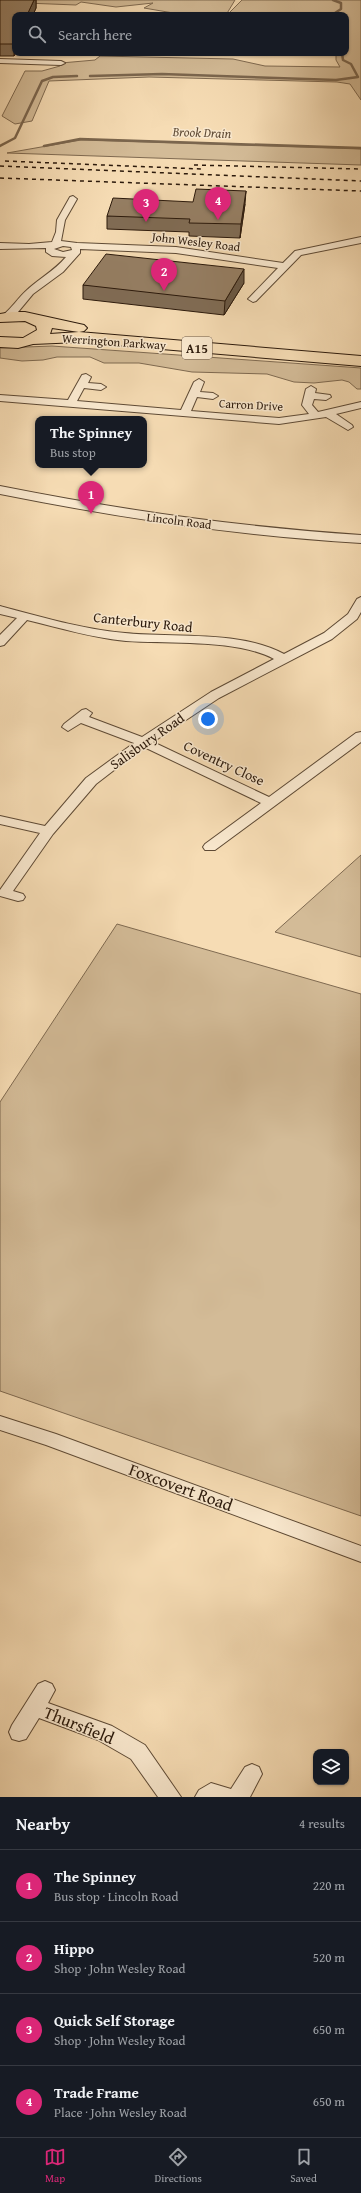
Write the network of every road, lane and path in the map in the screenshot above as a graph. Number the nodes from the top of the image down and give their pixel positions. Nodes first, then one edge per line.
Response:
1 (0, 61) edge
2 (61, 63) dead end
3 (73, 199) dead end
4 (60, 232) junction
5 (361, 240) edge
6 (0, 246) edge
7 (75, 248) junction
8 (52, 249) junction
9 (284, 266) junction
10 (60, 270) junction
11 (253, 299) dead end
12 (22, 301) junction
13 (3, 317) edge
14 (35, 319) junction
15 (34, 340) junction
16 (0, 342) edge
17 (361, 353) edge
18 (361, 361) edge
19 (200, 382) dead end
20 (101, 387) dead end
21 (194, 394) junction
22 (213, 396) dead end
23 (326, 397) dead end
24 (0, 398) edge
25 (71, 403) junction
26 (361, 405) edge
27 (185, 412) junction
28 (329, 414) junction
29 (316, 416) junction
30 (361, 426) edge
31 (0, 490) edge
32 (361, 539) edge
33 (361, 601) edge
34 (0, 610) edge
35 (25, 616) junction
36 (0, 642) edge
37 (283, 659) junction
38 (68, 727) dead end
39 (361, 736) edge
40 (142, 743) junction
41 (272, 803) junction
42 (0, 820) edge
43 (48, 831) junction
44 (210, 847) dead end
45 (8, 894) edge
46 (0, 1423) edge
47 (361, 1554) edge
48 (19, 1732) dead end
49 (252, 1774) dead end
50 (170, 1797) edge
51 (238, 1797) edge

1 - 2 street
3 - 4 street
4 - 7 street
4 - 8 street
5 - 9 street
6 - 8 street, John Wesley Road
7 - 8 street, John Wesley Road
7 - 9 street, John Wesley Road
7 - 10 street
8 - 10 street
9 - 11 street
10 - 12 street
12 - 13 street
12 - 14 street
13 - 14 highway, A15
14 - 15 highway
14 - 17 highway, Werrington Parkway / A15
15 - 16 highway, A15
15 - 18 highway, Werrington Parkway / A15
19 - 21 street
20 - 25 street
21 - 22 street, Carron Drive
21 - 27 street
23 - 29 street
24 - 25 street, Carron Drive
25 - 27 street, Carron Drive
26 - 28 street, Carron Drive
27 - 29 street, Carron Drive
28 - 29 street, Carron Drive
28 - 30 street
31 - 32 street, Lincoln Road
33 - 37 street, Salisbury Road
34 - 35 street, Canterbury Road
35 - 36 street
35 - 37 street, Canterbury Road
37 - 40 street, Salisbury Road
38 - 40 street, Coventry Close
39 - 41 street, Coventry Close
40 - 41 street, Coventry Close
40 - 43 street, Salisbury Road
41 - 44 street, Coventry Close
42 - 43 street
43 - 45 street, Salisbury Road
46 - 47 street, Foxcovert Road
48 - 50 street, Thursfield
49 - 51 street

